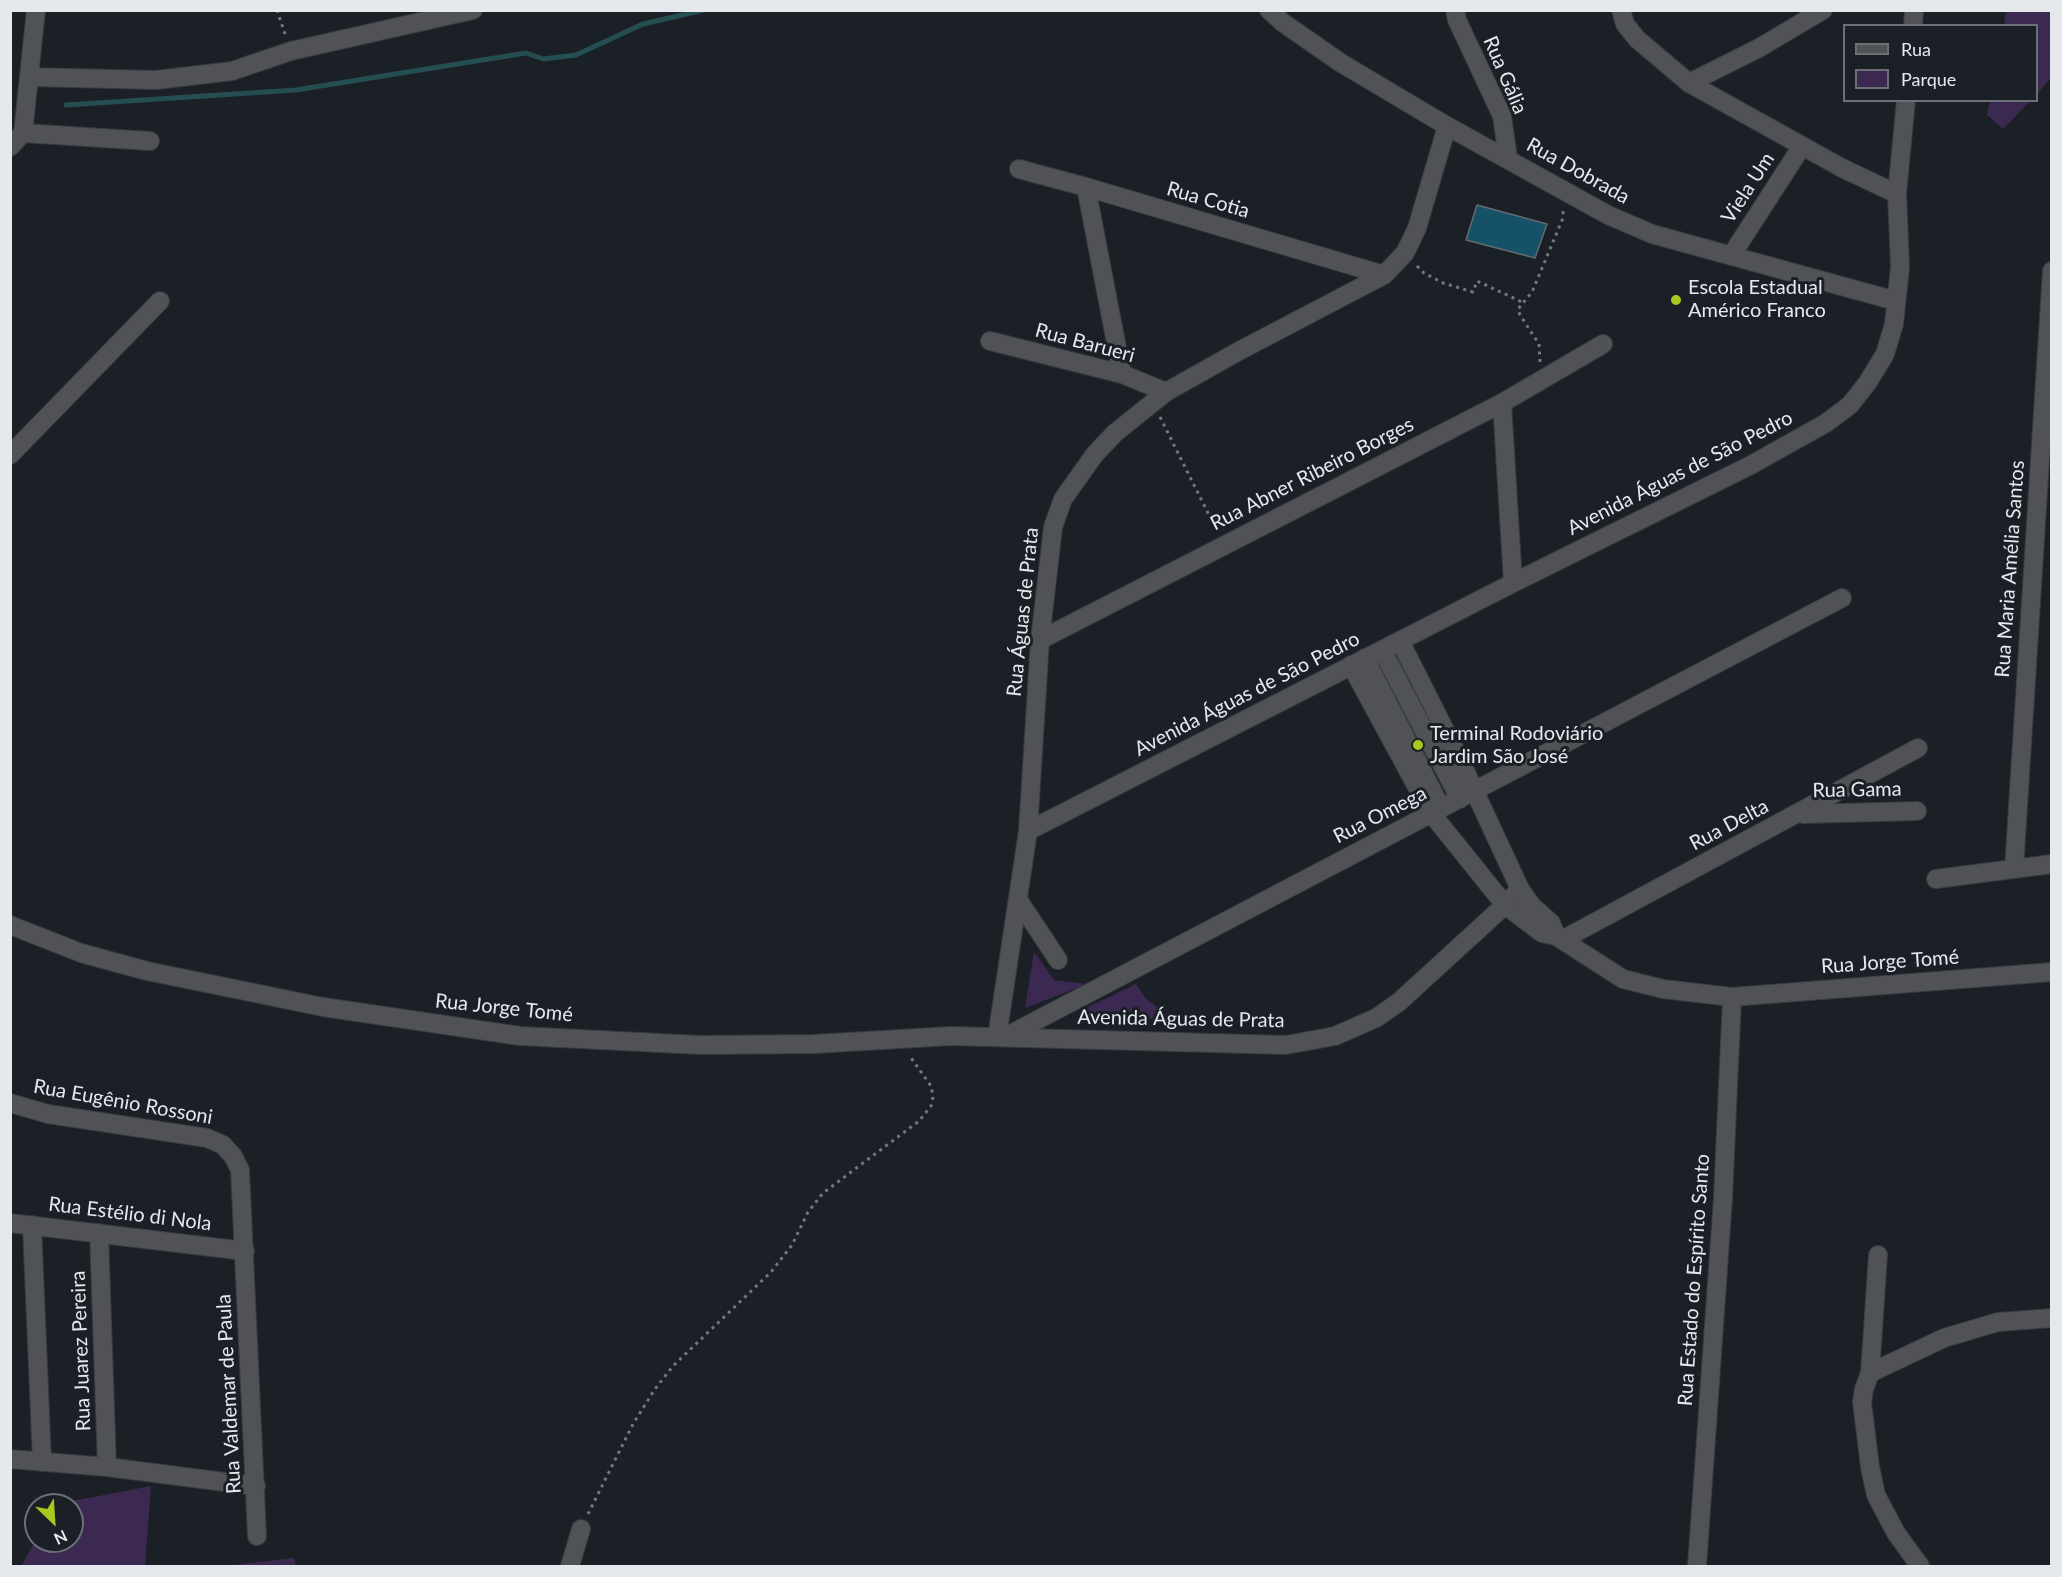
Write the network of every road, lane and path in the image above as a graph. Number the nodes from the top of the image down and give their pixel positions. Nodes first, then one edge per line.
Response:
1 (36, 10) edge
2 (277, 10) edge
3 (474, 10) edge
4 (1269, 10) edge
5 (1455, 10) edge
6 (1621, 10) edge
7 (1823, 10) edge
8 (291, 51) junction
9 (29, 77) junction
10 (1689, 83) junction
11 (1906, 102) edge
12 (1447, 126) junction
13 (24, 133) junction
14 (150, 141) dead end
15 (1802, 146) junction
16 (10, 147) edge
17 (1508, 158) junction
18 (1019, 170) dead end
19 (1086, 187) junction
20 (1565, 190) junction
21 (1897, 194) junction
22 (1405, 254) junction
23 (1731, 256) junction
24 (2052, 271) edge
25 (1384, 275) junction
26 (160, 301) dead end
27 (1896, 301) junction
28 (1522, 302) junction
29 (990, 341) dead end
30 (1603, 344) dead end
31 (1122, 374) junction
32 (1538, 381) junction
33 (1159, 397) junction
34 (1502, 403) junction
35 (10, 455) edge
36 (1223, 544) junction
37 (1513, 583) junction
38 (1842, 598) dead end
39 (1040, 640) junction
40 (1400, 641) junction
41 (1383, 650) junction
42 (1358, 662) junction
43 (1918, 748) dead end
44 (1467, 796) junction
45 (1436, 811) junction
46 (1917, 811) dead end
47 (1798, 814) junction
48 (1028, 831) junction
49 (2052, 864) edge
50 (2013, 869) junction
51 (1936, 879) dead end
52 (1520, 889) junction
53 (1019, 901) junction
54 (1505, 905) junction
55 (10, 925) edge
56 (1559, 938) junction
57 (1058, 960) dead end
58 (2052, 972) edge
59 (1732, 997) junction
60 (1000, 1038) junction
61 (898, 1039) junction
62 (10, 1103) edge
63 (10, 1223) edge
64 (32, 1225) junction
65 (99, 1233) junction
66 (245, 1251) junction
67 (1878, 1255) dead end
68 (2052, 1318) edge
69 (1870, 1373) junction
70 (10, 1459) edge
71 (42, 1462) junction
72 (107, 1467) junction
73 (256, 1486) junction
74 (581, 1529) joint
75 (257, 1536) dead end
76 (570, 1566) edge
77 (1697, 1566) edge
78 (1920, 1566) edge

1 - 9 street
2 - 8 path
3 - 8 street
4 - 12 street, Rua Dobrada
5 - 17 street, Rua Gália
6 - 10 street
7 - 10 street
8 - 9 street
9 - 13 street
10 - 15 street
11 - 21 street, Avenida Águas de São Pedro
12 - 17 street, Rua Dobrada
12 - 22 street, Rua Águas de Prata
13 - 14 street
13 - 16 street
15 - 21 street
15 - 23 street, Viela Um
17 - 20 street, Rua Dobrada
18 - 19 street, Rua Cotia
19 - 25 street, Rua Cotia
19 - 31 street
20 - 23 street, Rua Dobrada
20 - 28 path
21 - 27 street, Avenida Águas de São Pedro
22 - 25 street, Rua Águas de Prata
22 - 28 path
23 - 27 street, Rua Dobrada
24 - 50 street, Rua Maria Amélia Santos
25 - 33 street, Rua Águas de Prata
26 - 35 street
27 - 37 street, Avenida Águas de São Pedro
28 - 32 path
29 - 31 street, Rua Barueri
30 - 32 street, Rua Abner Ribeiro Borges
31 - 33 street, Rua Barueri
32 - 34 street, Rua Abner Ribeiro Borges
33 - 36 path
33 - 39 street, Rua Águas de Prata
34 - 36 street, Rua Abner Ribeiro Borges
34 - 37 street
36 - 39 street, Rua Abner Ribeiro Borges
37 - 40 street, Avenida Águas de São Pedro
38 - 44 street, Rua Omega
39 - 48 street, Rua Águas de Prata
40 - 41 street, Avenida Águas de São Pedro
40 - 44 street
41 - 42 street, Avenida Águas de São Pedro
41 - 44 street
42 - 45 street
42 - 48 street, Avenida Águas de São Pedro
43 - 47 street, Rua Delta
44 - 45 street, Rua Omega
44 - 52 street
45 - 54 street
45 - 60 street, Rua Omega
46 - 47 street, Rua Gama
47 - 56 street, Rua Delta
48 - 53 street, Rua Águas de Prata
49 - 50 street
50 - 51 street
52 - 54 street, Avenida Águas de Prata
52 - 56 street
53 - 57 street
53 - 60 street, Rua Águas de Prata
54 - 56 street
54 - 60 street, Avenida Águas de Prata
55 - 61 street, Rua Jorge Tomé
56 - 59 street
58 - 59 street, Rua Jorge Tomé
59 - 77 street, Rua Estado do Espírito Santo
60 - 61 street, Rua Jorge Tomé
61 - 74 path
62 - 66 street, Rua Eugênio Rossoni
63 - 64 street, Rua Estélio di Nola
64 - 65 street, Rua Estélio di Nola
64 - 71 street
65 - 66 street, Rua Estélio di Nola
65 - 72 street, Rua Juarez Pereira
66 - 73 street, Rua Valdemar de Paula
67 - 69 street
68 - 69 street
69 - 78 street
70 - 71 street
71 - 72 street
72 - 73 street
73 - 75 street, Rua Valdemar de Paula
74 - 76 street

